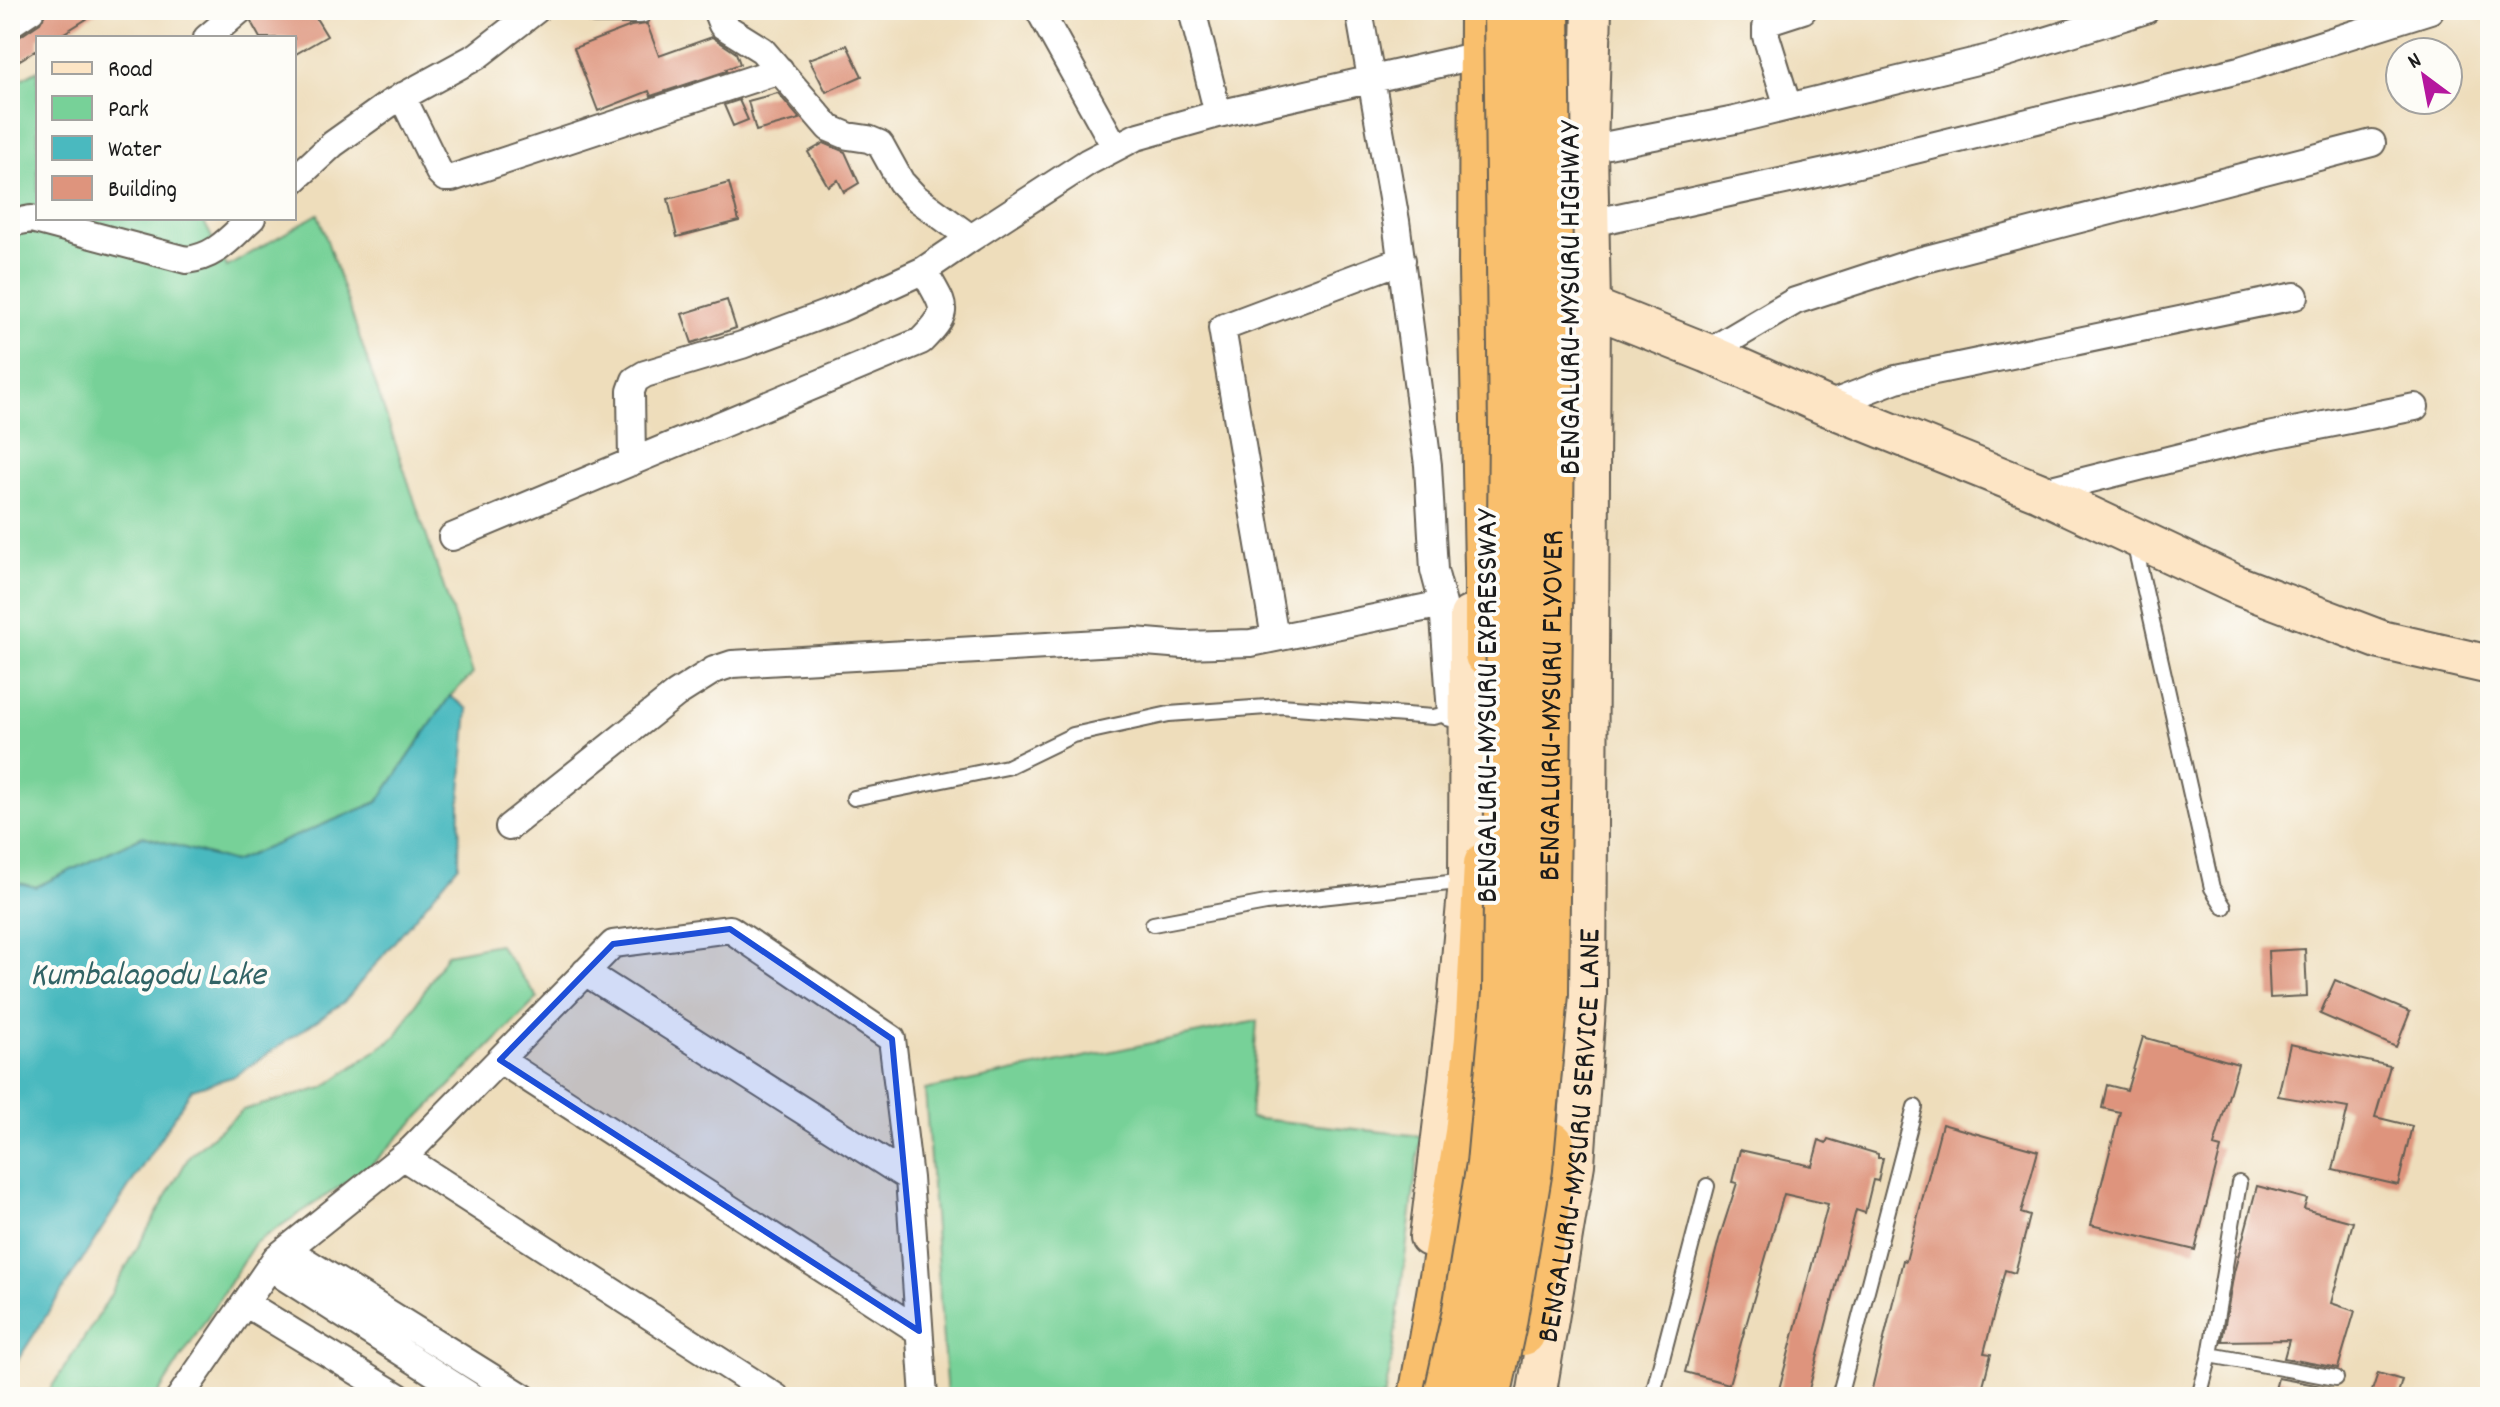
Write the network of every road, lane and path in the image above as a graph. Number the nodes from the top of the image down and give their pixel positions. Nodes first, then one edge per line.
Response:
1 (31, 10) edge
2 (240, 10) edge
3 (536, 10) edge
4 (594, 10) edge
5 (640, 10) edge
6 (716, 10) edge
7 (1039, 10) edge
8 (1192, 10) edge
9 (1359, 10) edge
10 (1470, 10) edge
11 (1482, 10) edge
12 (1506, 10) edge
13 (1547, 10) edge
14 (1568, 10) edge
15 (1592, 10) edge
16 (1803, 10) edge
17 (2146, 10) edge
18 (2430, 10) edge
19 (10, 24) edge
20 (209, 36) edge
21 (1470, 57) junction
22 (780, 70) junction
23 (1372, 79) junction
24 (402, 96) junction
25 (1788, 107) junction
26 (1218, 114) junction
27 (2372, 143) dead end
28 (1115, 147) junction
29 (1588, 149) junction
30 (296, 178) edge
31 (250, 220) edge
32 (10, 223) edge
33 (1591, 223) junction
34 (971, 238) junction
35 (1402, 260) junction
36 (924, 270) junction
37 (1481, 270) junction
38 (2295, 296) dead end
39 (1580, 302) junction
40 (1707, 353) junction
41 (1826, 406) junction
42 (2415, 407) dead end
43 (632, 462) junction
44 (2039, 492) junction
45 (452, 537) dead end
46 (2133, 537) junction
47 (1443, 604) junction
48 (1275, 638) junction
49 (2490, 665) edge
50 (1460, 714) junction
51 (854, 798) dead end
52 (509, 827) dead end
53 (1468, 881) junction
54 (2224, 907) dead end
55 (1153, 924) dead end
56 (585, 972) junction
57 (500, 1060) junction
58 (1915, 1107) dead end
59 (403, 1157) junction
60 (909, 1178) junction
61 (2239, 1183) dead end
62 (1707, 1186) dead end
63 (276, 1258) junction
64 (245, 1303) junction
65 (919, 1331) junction
66 (2210, 1355) junction
67 (2336, 1378) dead end
68 (1420, 1387) edge
69 (1525, 1395) edge
70 (180, 1397) edge
71 (399, 1397) edge
72 (472, 1397) edge
73 (523, 1397) edge
74 (776, 1397) edge
75 (924, 1397) edge
76 (1652, 1397) edge
77 (1839, 1397) edge
78 (2199, 1397) edge

1 - 19 street
2 - 20 street
3 - 24 street
4 - 5 street
6 - 22 street
7 - 28 street
8 - 26 street
9 - 23 street
10 - 21 street, BENGALURU-MYSURU EXPRESSWAY
11 - 37 highway, BENGALURU-MYSURU EXPRESSWAY
12 - 68 highway, BENGALURU-MYSURU EXPRESSWAY, bridge
13 - 69 highway, BENGALURU-MYSURU FLYOVER, bridge
14 - 39 highway, BENGALURU-MYSURU HIGHWAY
15 - 29 street
16 - 25 street
17 - 25 street
18 - 33 street
21 - 23 street
21 - 50 street, BENGALURU-MYSURU EXPRESSWAY
22 - 24 street
22 - 34 street
23 - 26 street
23 - 35 street
24 - 30 street
25 - 29 street
26 - 28 street
27 - 40 street
28 - 34 street
29 - 33 street
31 - 32 street
33 - 39 street
34 - 36 street
35 - 47 street
35 - 48 street
36 - 43 street
36 - 43 street
37 - 39 street
37 - 68 highway, BENGALURU-MYSURU EXPRESSWAY
38 - 41 street
39 - 40 street
39 - 69 highway, BENGALURU-MYSURU HIGHWAY
40 - 41 street
41 - 44 street
42 - 44 street
43 - 45 street
44 - 46 street
46 - 49 street
46 - 54 lane
47 - 48 street
47 - 50 street
48 - 52 street
50 - 51 lane
50 - 53 street, BENGALURU-MYSURU EXPRESSWAY
53 - 55 lane
53 - 68 street, BENGALURU-MYSURU EXPRESSWAY
56 - 57 street
56 - 60 street
56 - 60 street
57 - 59 street
57 - 65 street
58 - 77 lane
59 - 63 street
59 - 74 street
60 - 65 street
61 - 66 lane
62 - 76 lane
63 - 64 street
63 - 72 street
63 - 73 street
64 - 70 street
64 - 71 street
65 - 75 street
66 - 67 lane
66 - 78 lane
68 - 69 street

